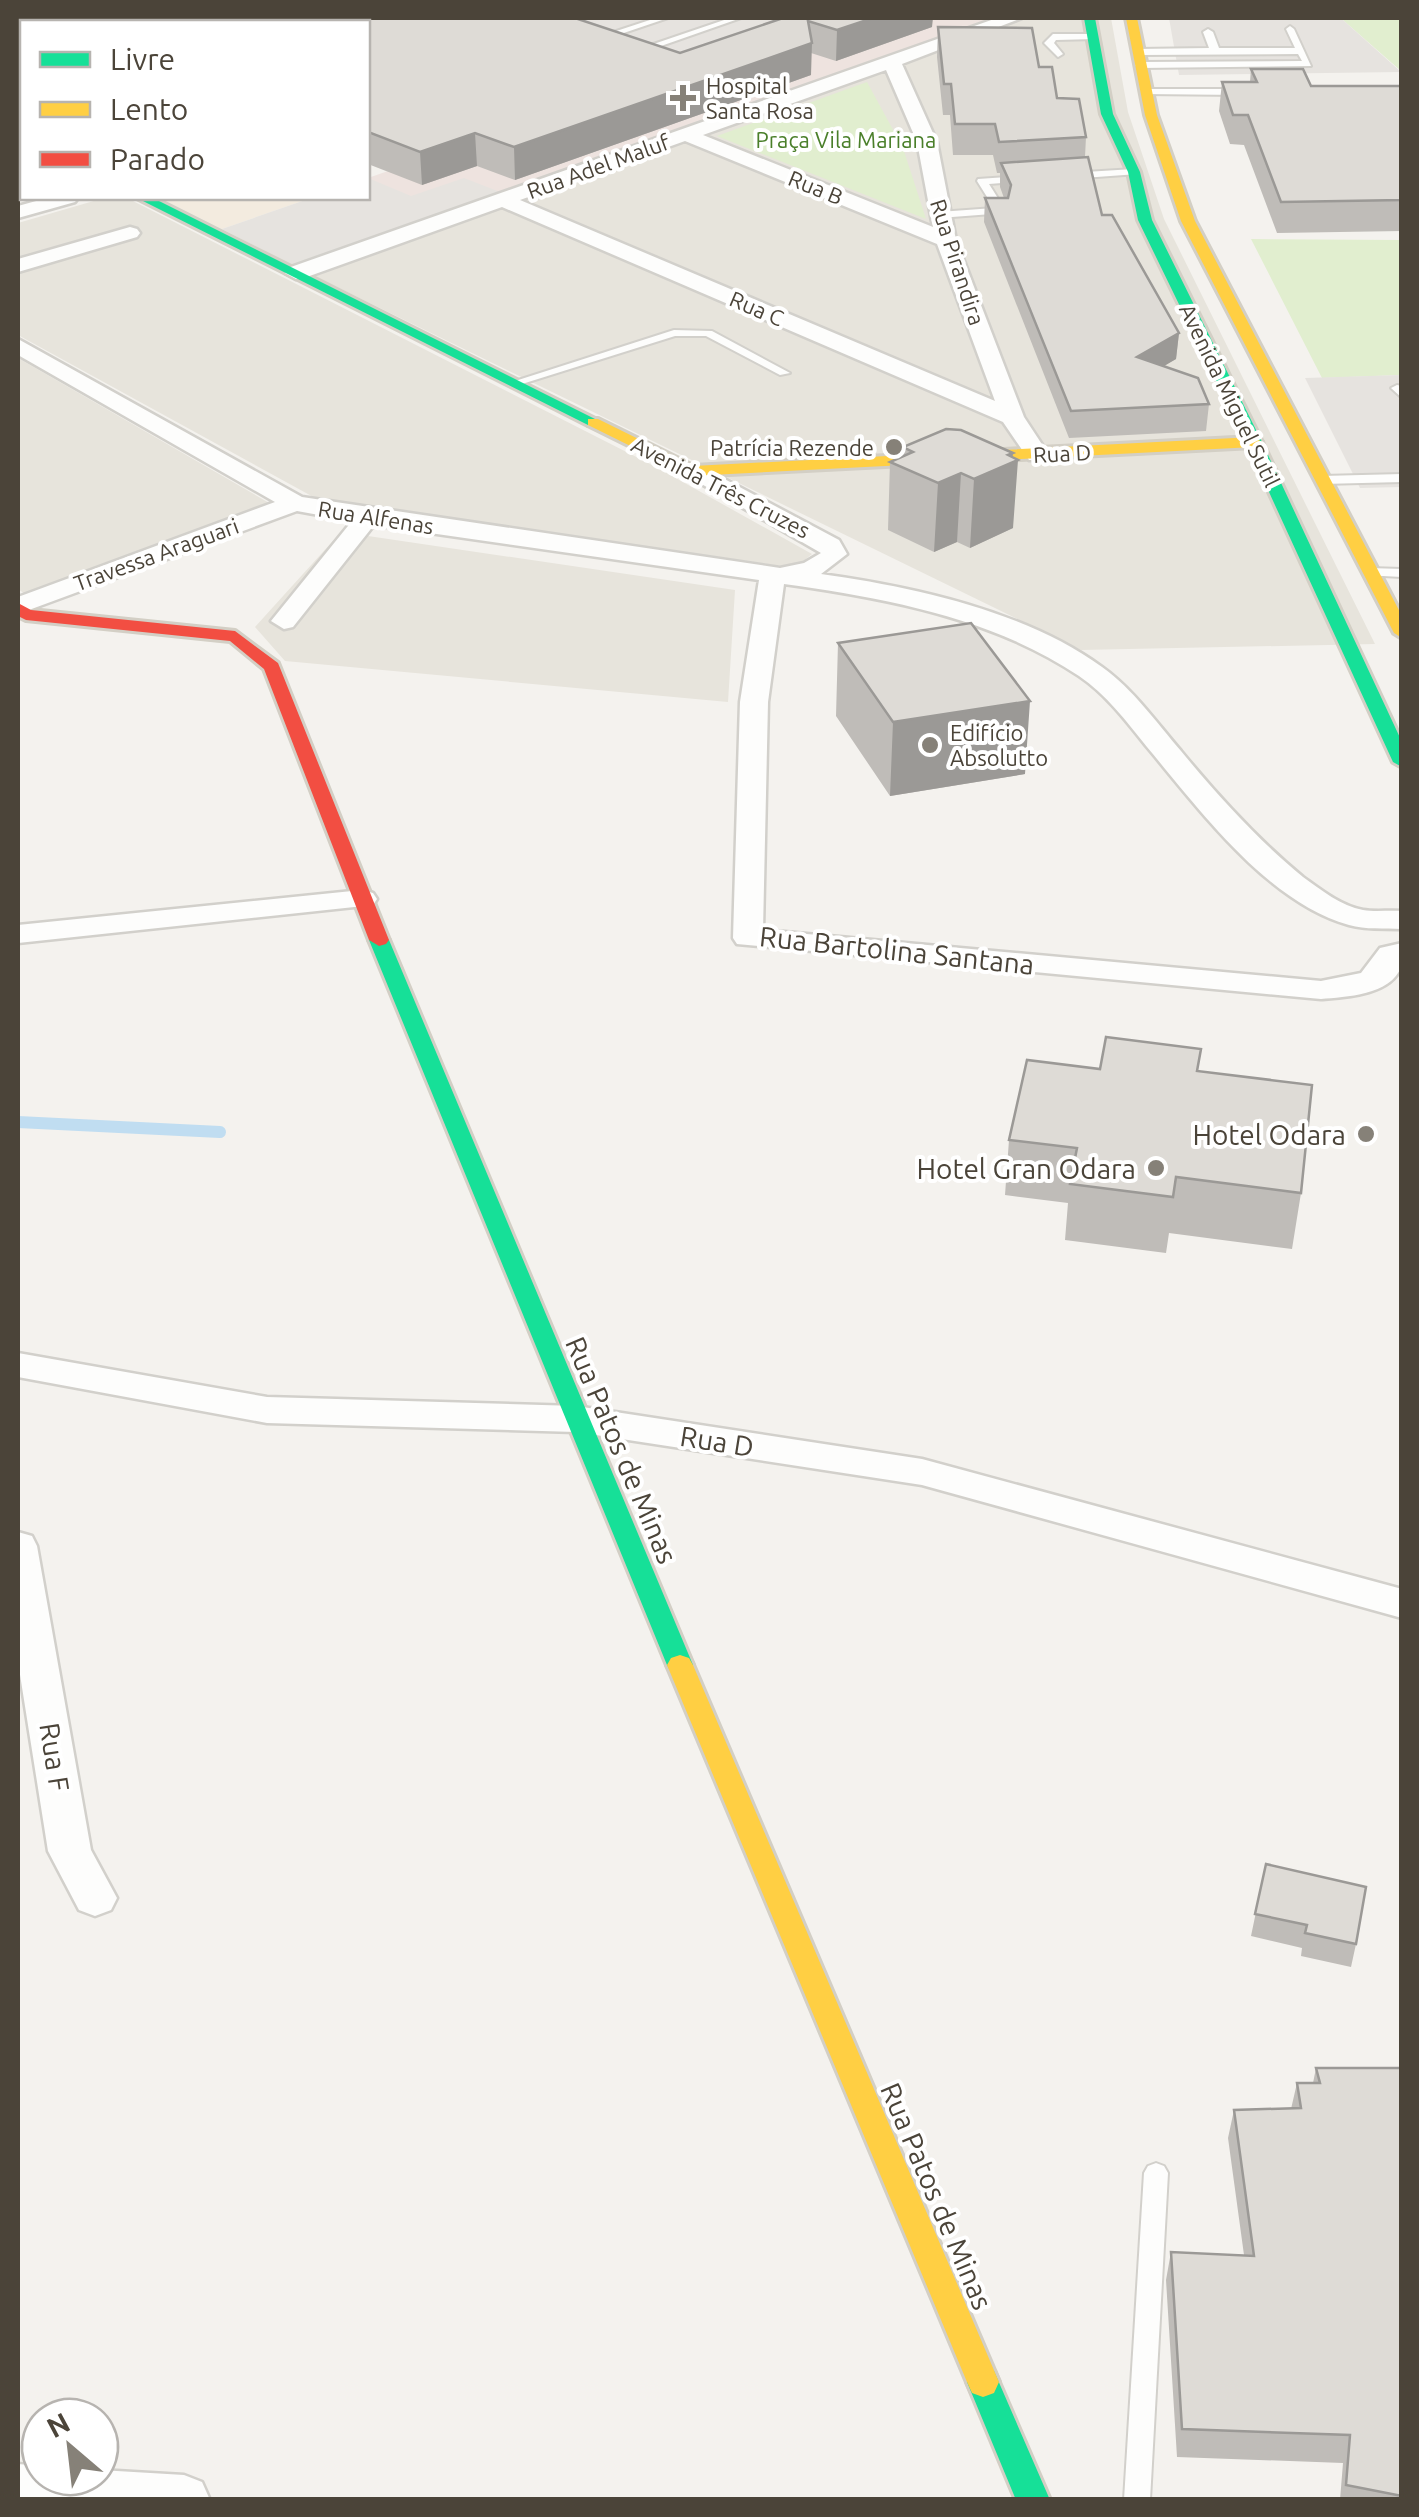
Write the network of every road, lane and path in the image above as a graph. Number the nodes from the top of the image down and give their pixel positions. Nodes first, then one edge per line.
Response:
1 (664, 18) edge
2 (737, 18) edge
3 (1013, 18) edge
4 (1130, 18) edge
5 (1091, 27) edge
6 (1290, 28) dead end
7 (1208, 32) dead end
8 (586, 34) edge
9 (600, 38) junction
10 (1301, 51) junction
11 (1216, 52) junction
12 (1058, 54) dead end
13 (1139, 58) junction
14 (892, 63) junction
15 (1260, 92) edge
16 (1146, 94) junction
17 (1234, 104) edge
18 (686, 135) junction
19 (1134, 172) junction
20 (1051, 177) edge
21 (1036, 178) edge
22 (61, 200) edge
23 (148, 200) edge
24 (503, 200) junction
25 (18, 212) edge
26 (939, 215) junction
27 (130, 233) dead end
28 (946, 240) junction
29 (18, 266) edge
30 (296, 273) junction
31 (18, 346) edge
32 (784, 373) dead end
33 (518, 382) junction
34 (1012, 417) junction
35 (1254, 442) junction
36 (1037, 455) junction
37 (690, 471) junction
38 (1402, 478) edge
39 (1322, 480) junction
40 (295, 503) junction
41 (368, 517) junction
42 (1369, 572) junction
43 (1402, 574) edge
44 (773, 575) junction
45 (20, 614) edge
46 (284, 620) dead end
47 (1402, 633) edge
48 (1402, 762) edge
49 (362, 898) junction
50 (1354, 918) junction
51 (1402, 920) edge
52 (18, 934) edge
53 (1396, 954) edge
54 (18, 1364) edge
55 (576, 1419) junction
56 (18, 1546) edge
57 (1402, 1604) edge
58 (94, 1898) dead end
59 (1156, 2173) dead end
60 (18, 2489) edge
61 (184, 2500) edge
62 (1034, 2500) edge
63 (1137, 2500) edge

1 - 9 lane
2 - 9 lane
3 - 14 street, Rua Adel Maluf
4 - 13 main road, Avenida Miguel Sutil
5 - 12 lane
5 - 19 main road, Avenida Miguel Sutil
6 - 10 lane
7 - 11 lane
8 - 9 lane
10 - 11 lane
10 - 13 lane
11 - 13 lane
13 - 16 main road, Avenida Miguel Sutil
14 - 18 street, Rua Adel Maluf
14 - 26 street, Rua Pirandira
15 - 16 lane
16 - 17 lane
16 - 39 main road, Avenida Miguel Sutil
18 - 24 street, Rua Adel Maluf
18 - 28 street, Rua B
19 - 20 lane
19 - 35 main road, Avenida Miguel Sutil
21 - 26 lane
22 - 25 street
23 - 30 main road, Avenida Três Cruzes
24 - 30 street, Rua Adel Maluf
24 - 34 street, Rua C
26 - 28 street, Rua Pirandira
27 - 29 street
28 - 34 street, Rua Pirandira
30 - 33 main road, Avenida Três Cruzes
31 - 40 street, Rua Alfenas
32 - 33 lane
33 - 37 main road, Avenida Três Cruzes
34 - 36 street, Rua Pirandira
35 - 36 main road, Rua D
35 - 48 main road, Avenida Miguel Sutil
36 - 37 main road, Rua D
37 - 44 street, Avenida Três Cruzes
38 - 39 lane
39 - 42 main road, Avenida Miguel Sutil
40 - 41 street, Rua Alfenas
40 - 45 street, Travessa Araguari
41 - 44 street, Rua Alfenas
41 - 46 street
42 - 43 lane
42 - 47 main road, Avenida Miguel Sutil
44 - 50 street, Avenida Três Cruzes
44 - 53 street, Rua Bartolina Santana
45 - 49 main road, Rua Patos de Minas
49 - 52 street
49 - 55 main road, Rua Patos de Minas
50 - 51 street, Avenida Três Cruzes
50 - 53 street, Rua Bartolina Santana
54 - 55 street, Rua D
55 - 57 street, Rua D
55 - 62 main road, Rua Patos de Minas
56 - 58 street, Rua F
59 - 63 lane
60 - 61 street

